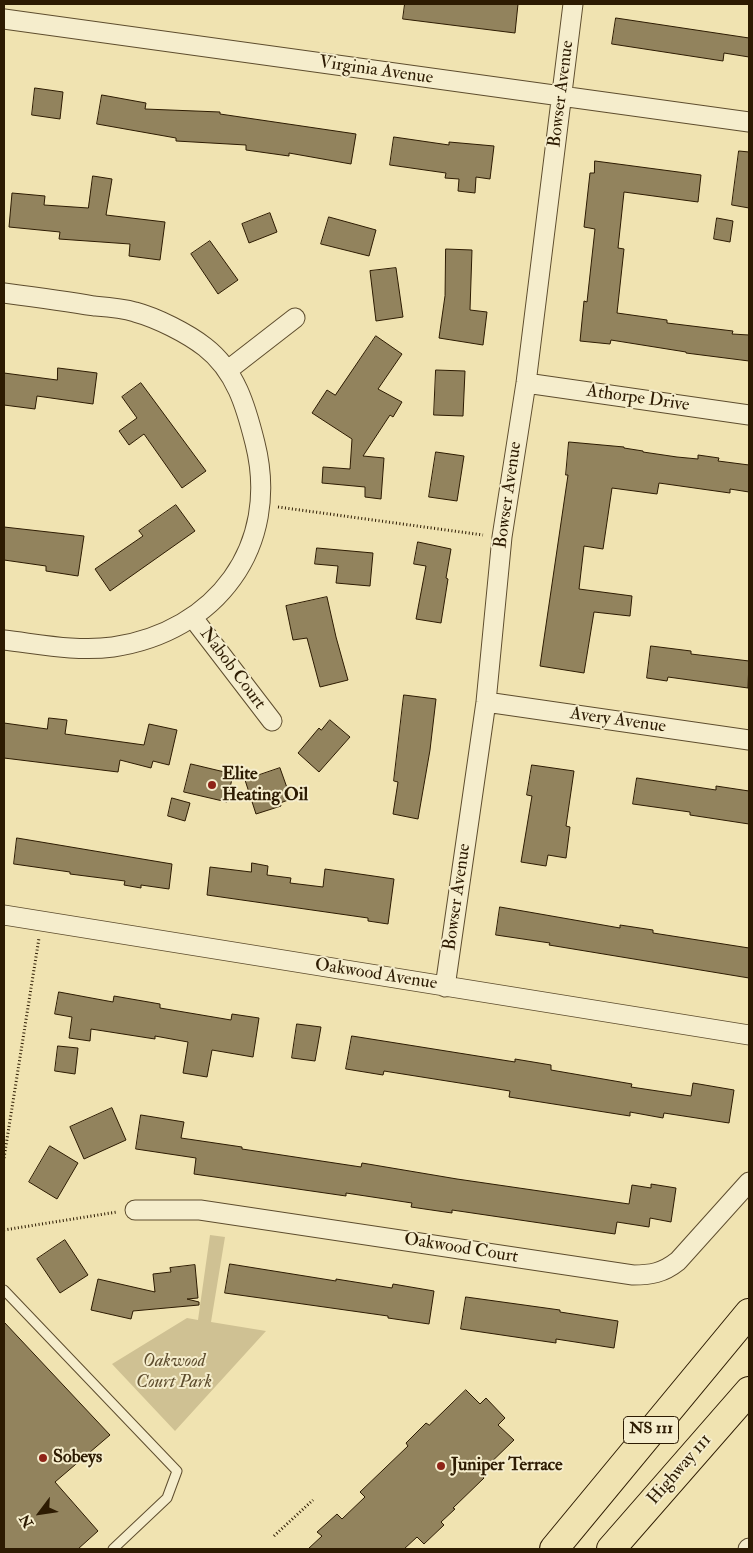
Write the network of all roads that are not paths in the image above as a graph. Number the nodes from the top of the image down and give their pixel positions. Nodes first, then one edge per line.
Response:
1 (573, 4) edge
2 (4, 20) edge
3 (561, 96) junction
4 (749, 122) edge
5 (4, 293) edge
6 (295, 318) dead end
7 (228, 370) junction
8 (526, 383) junction
9 (749, 414) edge
10 (193, 618) junction
11 (4, 640) edge
12 (486, 702) junction
13 (272, 721) dead end
14 (749, 740) edge
15 (4, 915) edge
16 (445, 987) junction
17 (749, 1035) edge
18 (749, 1182) edge
19 (135, 1210) road end
20 (4, 1290) edge
21 (749, 1313) edge
22 (749, 1391) edge
23 (113, 1549) edge
24 (554, 1549) edge
25 (611, 1549) edge

1 - 3 street, Bowser Avenue
2 - 3 street, Virginia Avenue
3 - 4 street, Virginia Avenue
3 - 8 street, Bowser Avenue
5 - 7 street
6 - 7 street
7 - 10 street
8 - 9 street, Athorpe Drive
8 - 12 street, Bowser Avenue
10 - 11 street
10 - 13 street, Nabob Court
12 - 14 street, Avery Avenue
12 - 16 street, Bowser Avenue
15 - 16 street, Oakwood Avenue
16 - 17 street, Oakwood Avenue
18 - 19 street, Oakwood Court
20 - 23 lane
21 - 24 highway, NS 111
22 - 25 highway, Highway 111 / NS 111

